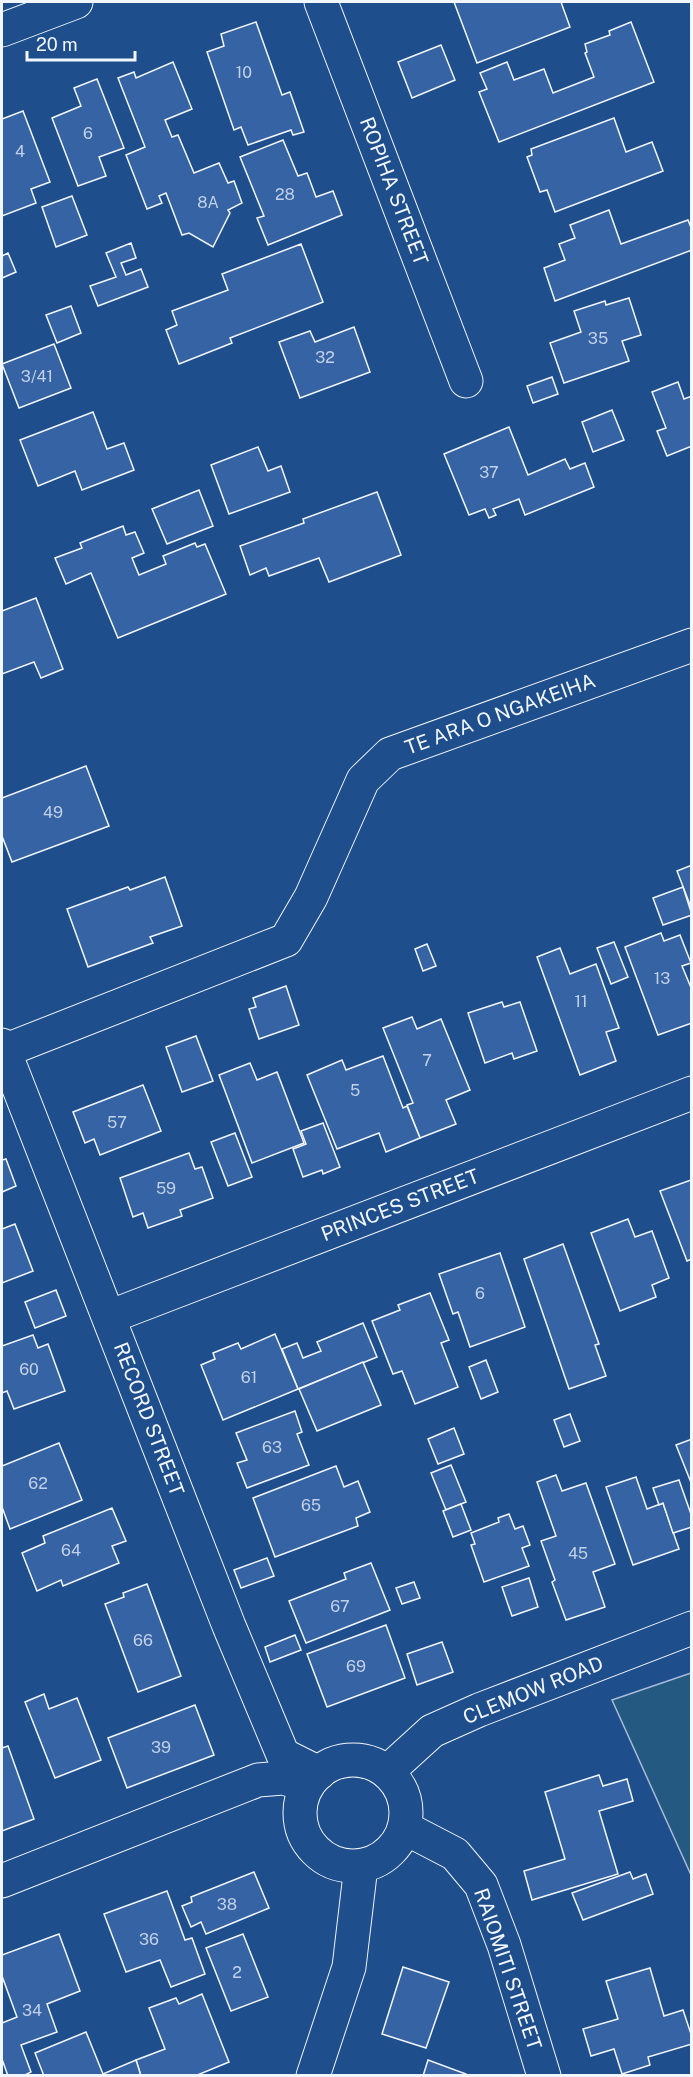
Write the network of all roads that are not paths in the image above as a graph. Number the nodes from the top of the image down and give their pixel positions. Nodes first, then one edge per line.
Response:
1 (76, 2) edge
2 (321, 2) edge
3 (2, 30) edge
4 (466, 381) dead end
5 (692, 645) edge
6 (3, 1048) edge
7 (692, 1094) edge
8 (109, 1317) junction
9 (692, 1628) edge
10 (387, 1772) junction
11 (314, 1779) junction
12 (405, 1828) junction
13 (361, 1866) junction
14 (2, 1881) edge
15 (313, 2076) edge
16 (544, 2076) edge

1 - 3 street
2 - 4 street, ROPIHA STREET
5 - 6 street, TE ARA O NGAKEIHA
6 - 8 street, RECORD STREET
7 - 8 street, PRINCES STREET
8 - 11 street, RECORD STREET
9 - 10 street, CLEMOW ROAD
10 - 11 street
10 - 12 street
11 - 13 street
11 - 14 street
12 - 13 street
12 - 16 street, RAIOMITI STREET
13 - 15 street

